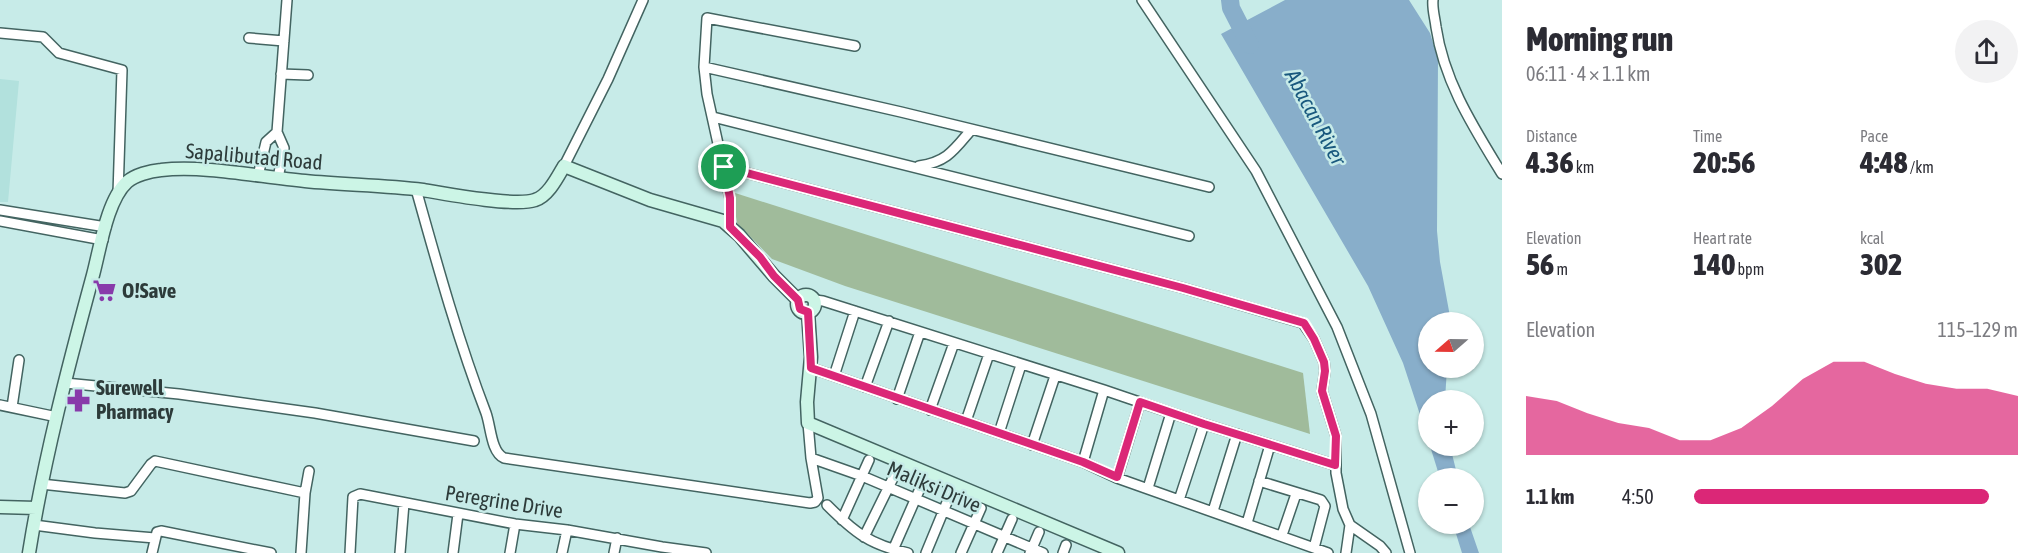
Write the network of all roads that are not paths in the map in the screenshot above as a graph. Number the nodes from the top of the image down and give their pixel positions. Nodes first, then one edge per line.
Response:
1 (287, 0) edge
2 (643, 0) edge
3 (1142, 0) edge
4 (1433, 0) edge
5 (0, 33) edge
6 (249, 38) dead end
7 (284, 41) junction
8 (855, 46) dead end
9 (704, 67) junction
10 (281, 74) junction
11 (308, 75) dead end
12 (713, 117) junction
13 (971, 130) junction
14 (277, 132) junction
15 (564, 166) junction
16 (914, 166) junction
17 (724, 167) junction
18 (1502, 174) edge
19 (258, 176) junction
20 (278, 178) junction
21 (1209, 187) dead end
22 (416, 189) junction
23 (118, 194) junction
24 (0, 210) edge
25 (0, 220) edge
26 (106, 227) junction
27 (730, 227) junction
28 (1189, 236) dead end
29 (103, 240) junction
30 (798, 300) junction
31 (815, 300) junction
32 (855, 311) junction
33 (808, 312) junction
34 (889, 321) junction
35 (920, 332) junction
36 (954, 343) junction
37 (989, 354) junction
38 (19, 360) dead end
39 (1021, 365) junction
40 (811, 368) junction
41 (834, 376) junction
42 (1055, 376) junction
43 (65, 383) junction
44 (865, 387) junction
45 (1104, 390) junction
46 (897, 399) junction
47 (1140, 402) junction
48 (0, 405) edge
49 (12, 407) junction
50 (930, 410) junction
51 (1171, 413) junction
52 (57, 417) junction
53 (966, 422) junction
54 (808, 423) junction
55 (1204, 424) junction
56 (999, 433) junction
57 (1237, 434) junction
58 (474, 441) dead end
59 (1270, 445) junction
60 (1032, 446) junction
61 (811, 458) junction
62 (869, 460) dead end
63 (1083, 462) junction
64 (1335, 465) junction
65 (309, 471) dead end
66 (896, 472) dead end
67 (862, 476) junction
68 (1117, 477) junction
69 (1259, 481) junction
70 (41, 484) junction
71 (922, 484) dead end
72 (888, 488) junction
73 (1148, 488) junction
74 (305, 493) junction
75 (1296, 494) junction
76 (950, 495) dead end
77 (916, 499) junction
78 (1179, 500) junction
79 (404, 503) junction
80 (827, 506) dead end
81 (0, 507) edge
82 (36, 508) junction
83 (981, 508) dead end
84 (943, 510) junction
85 (1213, 511) junction
86 (459, 514) junction
87 (1012, 519) dead end
88 (842, 520) junction
89 (974, 523) junction
90 (1247, 523) junction
91 (515, 524) junction
92 (34, 525) junction
93 (1350, 525) junction
94 (567, 530) junction
95 (1039, 532) dead end
96 (1281, 535) junction
97 (1004, 536) junction
98 (864, 537) junction
99 (155, 538) junction
100 (617, 538) junction
101 (1314, 548) junction
102 (662, 550) edge
103 (893, 550) junction
104 (1031, 551) edge
105 (29, 553) edge
106 (152, 553) edge
107 (271, 553) edge
108 (301, 553) edge
109 (350, 553) edge
110 (400, 553) edge
111 (453, 553) edge
112 (510, 553) edge
113 (562, 553) edge
114 (614, 553) edge
115 (706, 553) edge
116 (908, 553) edge
117 (926, 553) edge
118 (961, 553) edge
119 (997, 553) edge
120 (1043, 553) edge
121 (1118, 553) edge
122 (1328, 553) edge
123 (1346, 553) edge
124 (1386, 553) edge
125 (1410, 553) edge

1 - 7 street
2 - 15 street, Sapalibutad Road
3 - 125 street
4 - 18 street
5 - 23 street
6 - 7 street
7 - 10 street
8 - 9 street
9 - 12 street
9 - 13 street
10 - 11 street
10 - 14 street
12 - 16 street
12 - 17 street
13 - 16 street
13 - 21 street
14 - 19 street
14 - 20 street
15 - 22 street, Sapalibutad Road
15 - 27 street
16 - 28 street
17 - 27 street
17 - 64 street
19 - 20 street, Sapalibutad Road
19 - 23 street, Sapalibutad Road
20 - 22 street, Sapalibutad Road
22 - 61 street
23 - 26 street
24 - 26 street
25 - 29 street
26 - 29 street
27 - 30 street
29 - 43 street
30 - 31 street
30 - 33 street
31 - 32 street
31 - 33 street
32 - 34 street
32 - 41 street
33 - 40 street
34 - 35 street
34 - 44 street
35 - 36 street
35 - 46 street
36 - 37 street
36 - 50 street
37 - 39 street
37 - 53 street
38 - 49 street
39 - 42 street
39 - 56 street
40 - 41 street
40 - 54 street
41 - 44 street
42 - 45 street
42 - 60 street
43 - 52 street
43 - 58 street
44 - 46 street
45 - 47 street
45 - 63 street
46 - 50 street
47 - 51 street
47 - 68 street
48 - 49 street
49 - 52 street
50 - 53 street
51 - 55 street
51 - 73 street
52 - 70 street
53 - 56 street
54 - 61 street
54 - 121 street
55 - 57 street
55 - 78 street
56 - 60 street
57 - 59 street
57 - 85 street
59 - 64 street
59 - 69 street
60 - 63 street
61 - 67 street, Maliksi Drive
62 - 67 street
63 - 68 street
64 - 93 street
65 - 74 street
66 - 72 street
67 - 72 street, Maliksi Drive
67 - 88 street
68 - 73 street
69 - 75 street
69 - 90 street
70 - 74 street
70 - 82 street
71 - 77 street
72 - 77 street, Maliksi Drive
72 - 98 street
73 - 78 street
74 - 108 street
75 - 96 street
75 - 101 street
76 - 84 street
77 - 84 street, Maliksi Drive
77 - 103 street
78 - 85 street
79 - 86 street, Peregrine Drive
79 - 109 street, Peregrine Drive
79 - 110 street
80 - 88 street
81 - 82 street
82 - 92 street
83 - 89 street
84 - 89 street, Maliksi Drive
84 - 117 street
85 - 90 street
86 - 91 street, Peregrine Drive
86 - 111 street
87 - 97 street
88 - 98 street
89 - 97 street, Maliksi Drive
89 - 118 street
90 - 96 street
91 - 94 street, Peregrine Drive
91 - 112 street
92 - 99 street
92 - 105 street
93 - 123 street
93 - 124 street
94 - 100 street, Peregrine Drive
94 - 113 street
95 - 104 street
96 - 101 street
97 - 104 street, Maliksi Drive
97 - 119 street
98 - 103 street
99 - 106 street
99 - 107 street
100 - 102 street, Peregrine Drive
100 - 114 street
101 - 122 street
102 - 115 street, Peregrine Drive
103 - 116 street
104 - 120 street, Maliksi Drive

